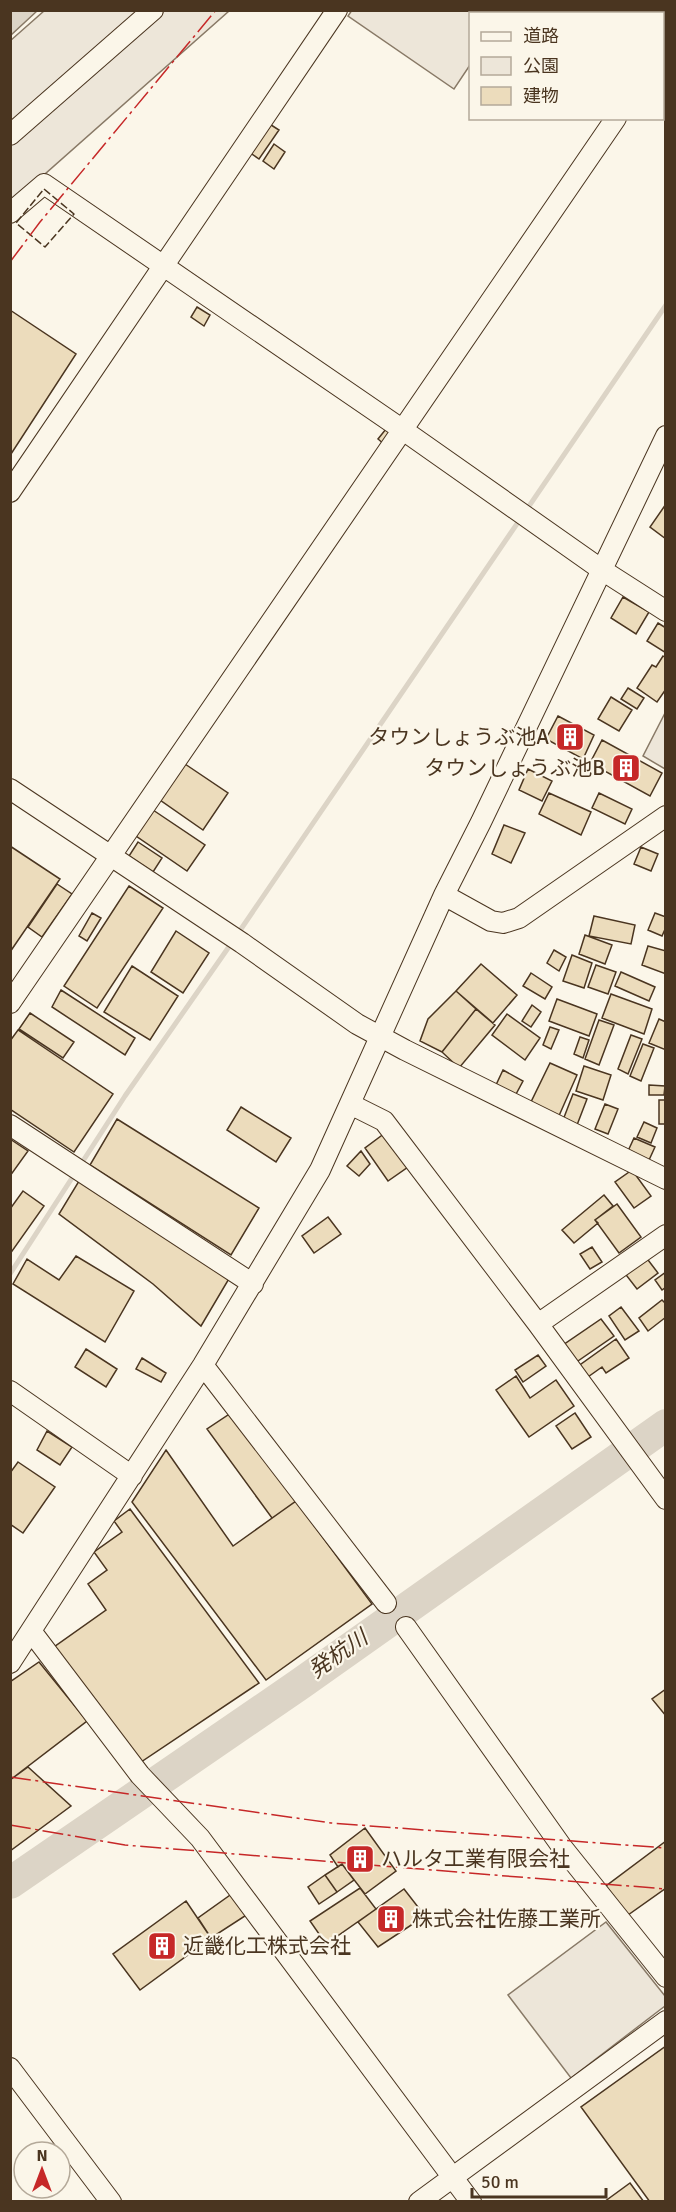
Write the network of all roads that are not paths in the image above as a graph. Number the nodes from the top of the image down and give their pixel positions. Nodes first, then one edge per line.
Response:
1 (153, 10) edge
2 (338, 10) edge
3 (615, 120) edge
4 (10, 135) edge
5 (10, 213) edge
6 (164, 267) junction
7 (403, 430) junction
8 (666, 436) edge
9 (10, 492) edge
10 (602, 570) junction
11 (666, 611) edge
12 (10, 789) edge
13 (666, 816) edge
14 (112, 858) junction
15 (444, 895) junction
16 (10, 1004) edge
17 (380, 1035) junction
18 (350, 1104) junction
19 (10, 1125) edge
20 (666, 1179) edge
21 (666, 1235) edge
22 (253, 1284) junction
23 (538, 1324) junction
24 (203, 1365) junction
25 (10, 1391) edge
26 (132, 1476) junction
27 (666, 1499) edge
28 (386, 1603) dead end
29 (406, 1627) dead end
30 (31, 1631) junction
31 (10, 1662) edge
32 (666, 1977) edge
33 (666, 2021) edge
34 (10, 2068) edge
35 (454, 2177) junction
36 (111, 2202) edge
37 (419, 2202) edge
38 (471, 2202) edge

1 - 4 street
2 - 6 street
3 - 7 street
5 - 6 street
6 - 7 street
6 - 9 street
7 - 10 street
7 - 14 street
8 - 10 street
10 - 11 street
10 - 15 street
12 - 14 street
13 - 15 street
14 - 16 street
14 - 17 street
15 - 17 street
17 - 18 street
17 - 20 street
18 - 22 street
18 - 23 street
19 - 22 street
21 - 23 street
22 - 24 street
23 - 27 street
24 - 26 street
24 - 28 street
25 - 26 street
26 - 30 street
29 - 32 street
30 - 31 street
30 - 35 street
33 - 35 street
34 - 36 street
35 - 37 street
35 - 38 street

